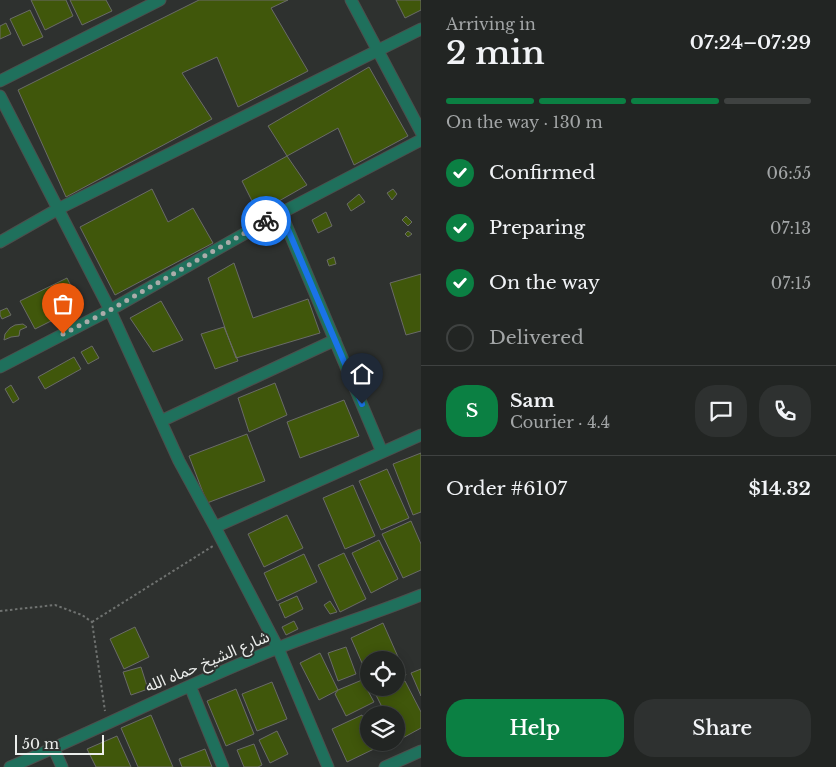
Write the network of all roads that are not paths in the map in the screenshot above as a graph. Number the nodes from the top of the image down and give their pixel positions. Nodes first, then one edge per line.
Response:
1 (160, 0) edge
2 (351, 0) edge
3 (421, 29) edge
4 (378, 50) junction
5 (0, 81) edge
6 (0, 96) edge
7 (421, 132) edge
8 (421, 140) edge
9 (58, 210) junction
10 (281, 213) junction
11 (0, 242) edge
12 (110, 310) junction
13 (335, 340) junction
14 (0, 367) edge
15 (161, 421) junction
16 (421, 435) edge
17 (382, 452) junction
18 (215, 527) junction
19 (421, 595) edge
20 (278, 648) junction
21 (190, 686) junction
22 (54, 749) junction
23 (421, 751) edge
24 (10, 767) edge
25 (62, 767) edge
26 (223, 767) edge
27 (328, 767) edge
28 (385, 767) edge

1 - 5 street
2 - 4 street
3 - 4 street
4 - 7 street
4 - 9 street
6 - 9 street
8 - 10 street
9 - 11 street
9 - 12 street
10 - 12 street
10 - 13 street
12 - 14 street
12 - 15 street
13 - 15 street
13 - 17 street
15 - 18 street
16 - 17 street
17 - 18 street
18 - 20 street
19 - 20 street, شارع الشيخ حماه الله
20 - 21 street, شارع الشيخ حماه الله
20 - 27 street
21 - 22 street, شارع الشيخ حماه الله
21 - 26 street
22 - 24 street, شارع الشيخ حماه الله
22 - 25 street
23 - 28 street

